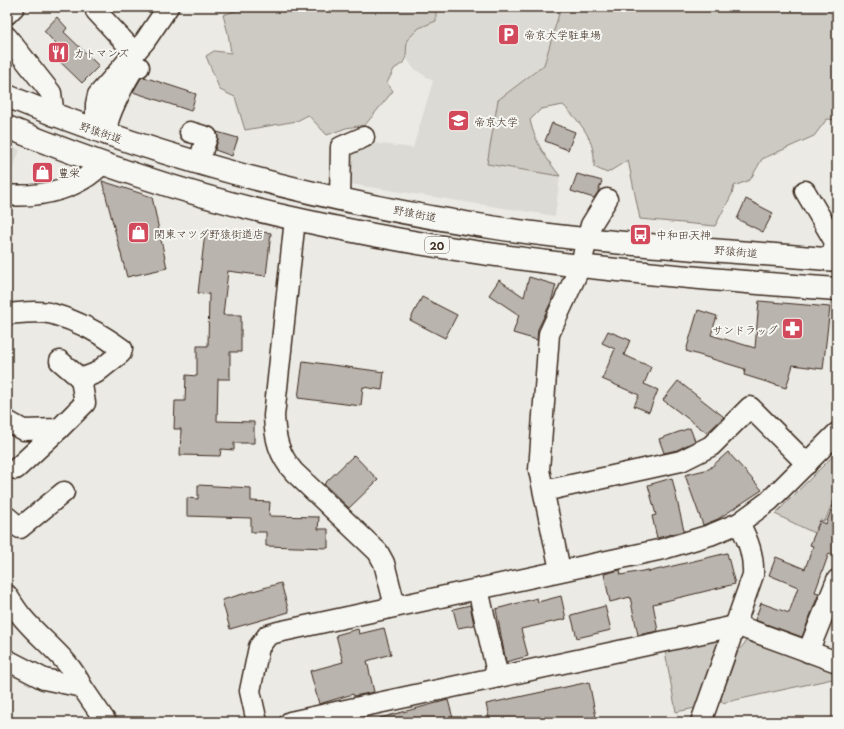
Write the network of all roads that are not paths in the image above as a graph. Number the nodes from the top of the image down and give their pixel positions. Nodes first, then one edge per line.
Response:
1 (14, 7) edge
2 (168, 7) edge
3 (96, 11) dead end
4 (7, 14) edge
5 (7, 37) edge
6 (137, 60) junction
7 (7, 96) edge
8 (54, 116) junction
9 (7, 127) edge
10 (102, 132) junction
11 (190, 132) dead end
12 (364, 137) dead end
13 (49, 144) junction
14 (202, 152) dead end
15 (103, 163) junction
16 (805, 191) dead end
17 (7, 195) edge
18 (340, 199) junction
19 (607, 199) dead end
20 (295, 219) junction
21 (586, 239) junction
22 (835, 251) edge
23 (580, 267) junction
24 (837, 288) edge
25 (7, 314) edge
26 (60, 361) dead end
27 (81, 379) junction
28 (7, 421) edge
29 (59, 428) junction
30 (837, 433) edge
31 (807, 464) junction
32 (16, 469) dead end
33 (544, 491) junction
34 (64, 492) dead end
35 (7, 517) edge
36 (738, 523) junction
37 (560, 570) junction
38 (836, 584) edge
39 (478, 589) junction
40 (7, 595) edge
41 (395, 606) junction
42 (735, 626) junction
43 (808, 652) junction
44 (7, 660) edge
45 (837, 662) edge
46 (498, 677) junction
47 (82, 687) junction
48 (702, 719) edge
49 (106, 722) edge
50 (257, 722) edge
51 (290, 722) edge

1 - 4 street
2 - 6 street
3 - 6 street
5 - 8 street
6 - 10 street
7 - 8 main road, 野猿街道
8 - 10 main road, 野猿街道
8 - 13 main road
9 - 13 main road, 20
10 - 18 main road, 野猿街道
11 - 14 street
12 - 18 street
13 - 15 main road, 20
15 - 17 street
15 - 20 main road, 20
16 - 22 street
18 - 21 main road, 野猿街道
19 - 21 street
20 - 23 main road, 20
20 - 41 street
21 - 22 main road, 野猿街道
21 - 23 street
23 - 24 main road, 20
23 - 33 street
25 - 27 street
26 - 27 street
27 - 29 street
28 - 29 street
29 - 32 street
30 - 31 street
31 - 33 street
31 - 36 street
33 - 37 street
34 - 35 street
36 - 37 street
36 - 42 street
37 - 39 street
38 - 43 street
39 - 41 street
39 - 46 street
40 - 47 street
41 - 50 street
42 - 43 street
42 - 46 street
42 - 48 street
43 - 45 street
44 - 47 street
46 - 51 street
47 - 49 street

